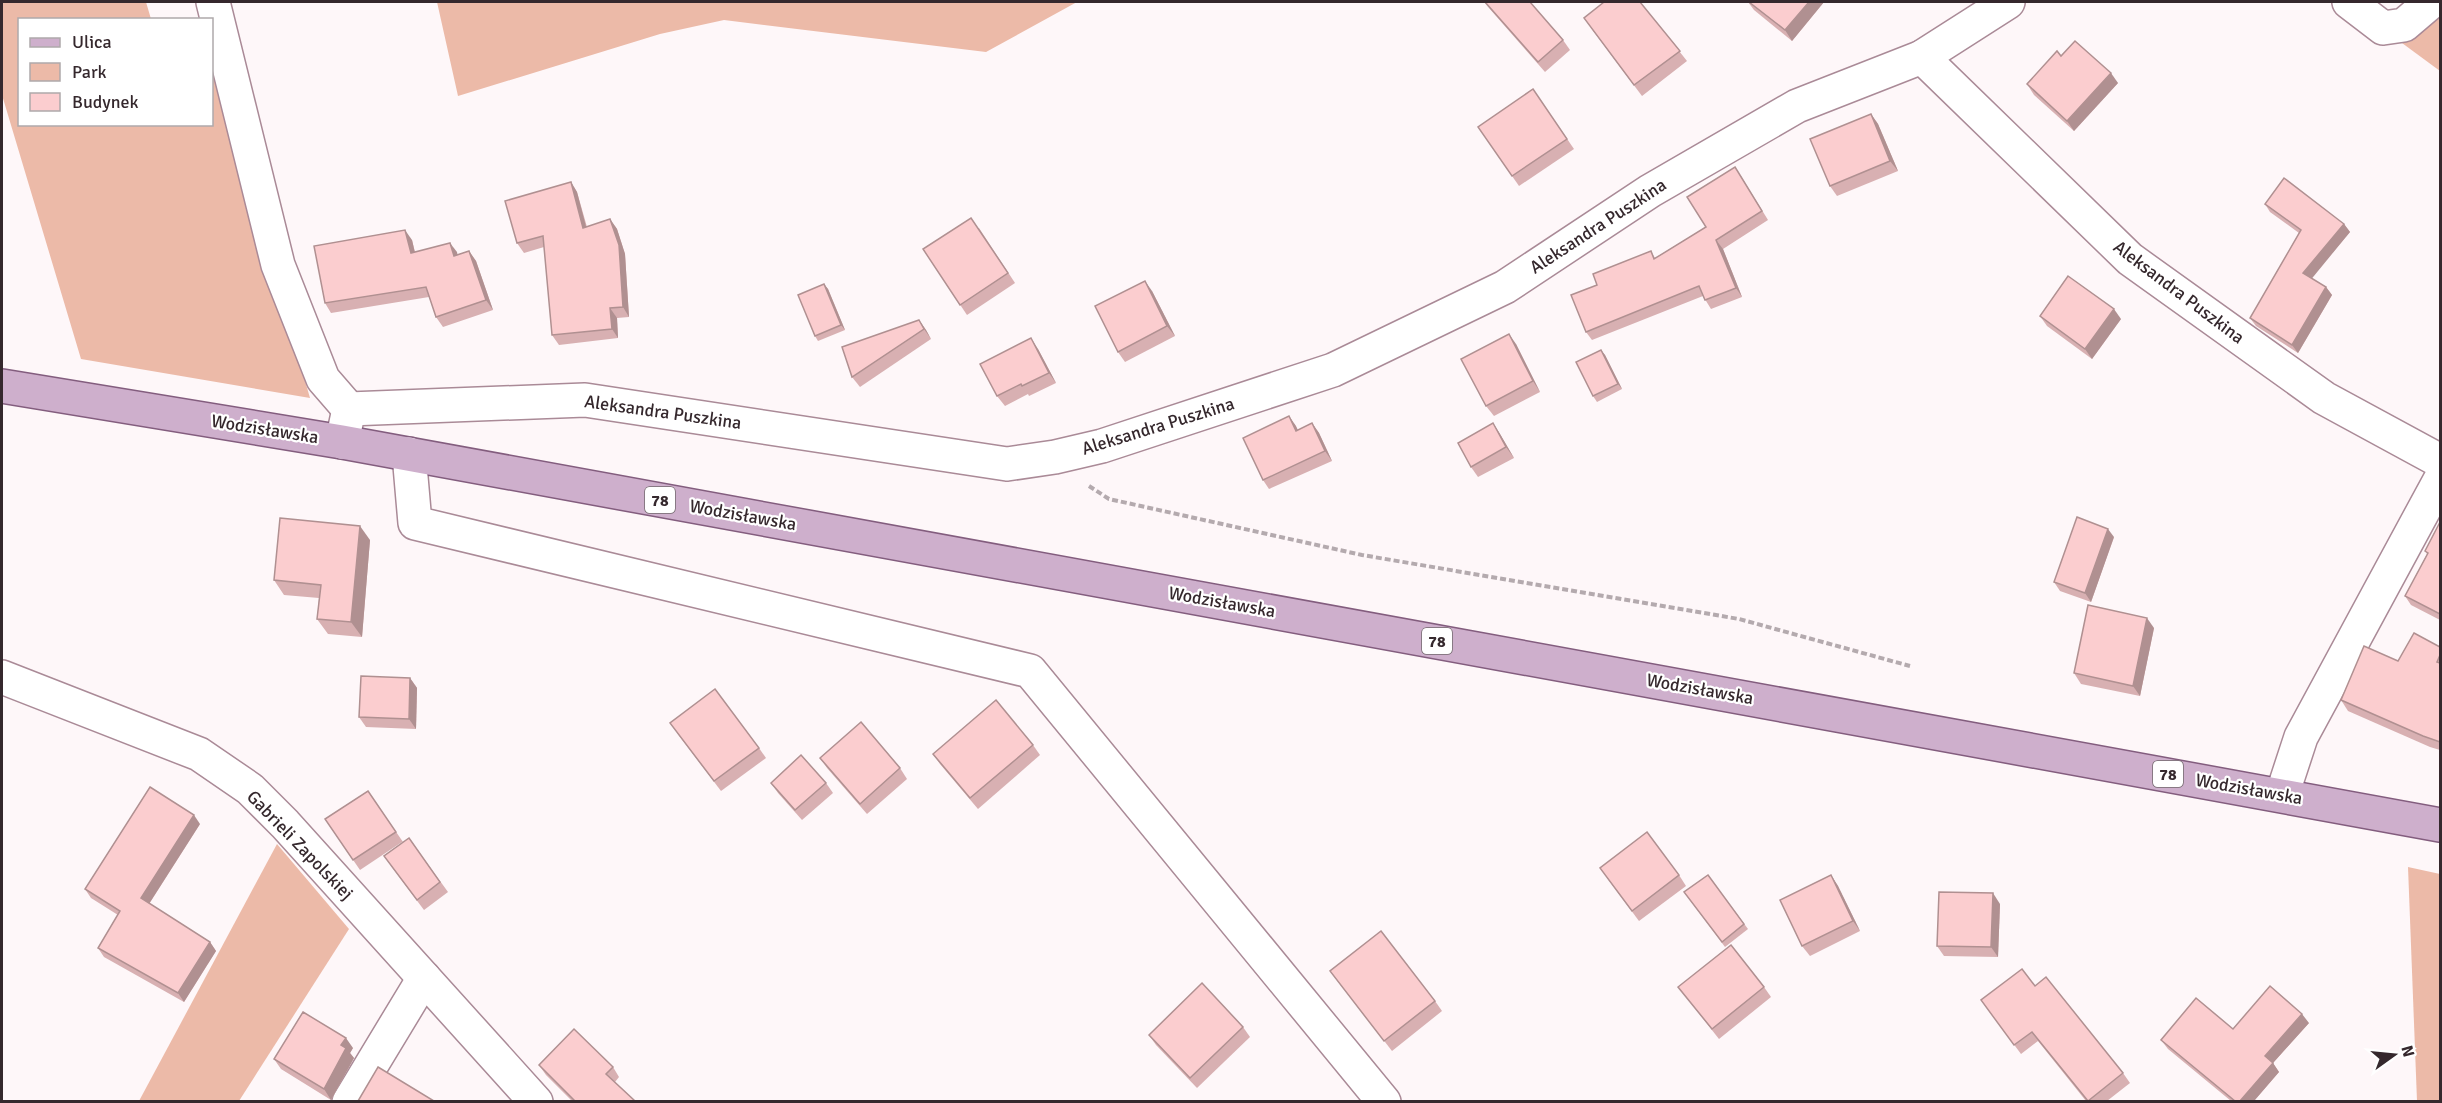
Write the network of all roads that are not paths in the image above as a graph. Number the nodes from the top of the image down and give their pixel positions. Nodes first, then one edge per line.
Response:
1 (213, 2) edge
2 (2008, 2) edge
3 (2349, 2) edge
4 (2431, 2) edge
5 (1922, 57) junction
6 (2, 386) edge
7 (349, 409) junction
8 (342, 442) junction
9 (409, 454) junction
10 (2440, 461) edge
11 (2440, 480) edge
12 (2, 677) edge
13 (2282, 795) junction
14 (2440, 825) edge
15 (424, 978) junction
16 (349, 1101) edge
17 (536, 1101) edge
18 (1384, 1101) edge

1 - 7 street
2 - 5 street, Aleksandra Puszkina
3 - 4 street
5 - 7 street, Aleksandra Puszkina
5 - 10 street, Aleksandra Puszkina
6 - 8 main road, Wodzisławska / 78
7 - 8 street
8 - 9 main road, Wodzisławska / 78
9 - 13 main road, Wodzisławska / 78
9 - 18 street
11 - 13 street
12 - 15 street, Gabrieli Zapolskiej
13 - 14 main road, Wodzisławska / 78
15 - 16 street
15 - 17 street, Gabrieli Zapolskiej

